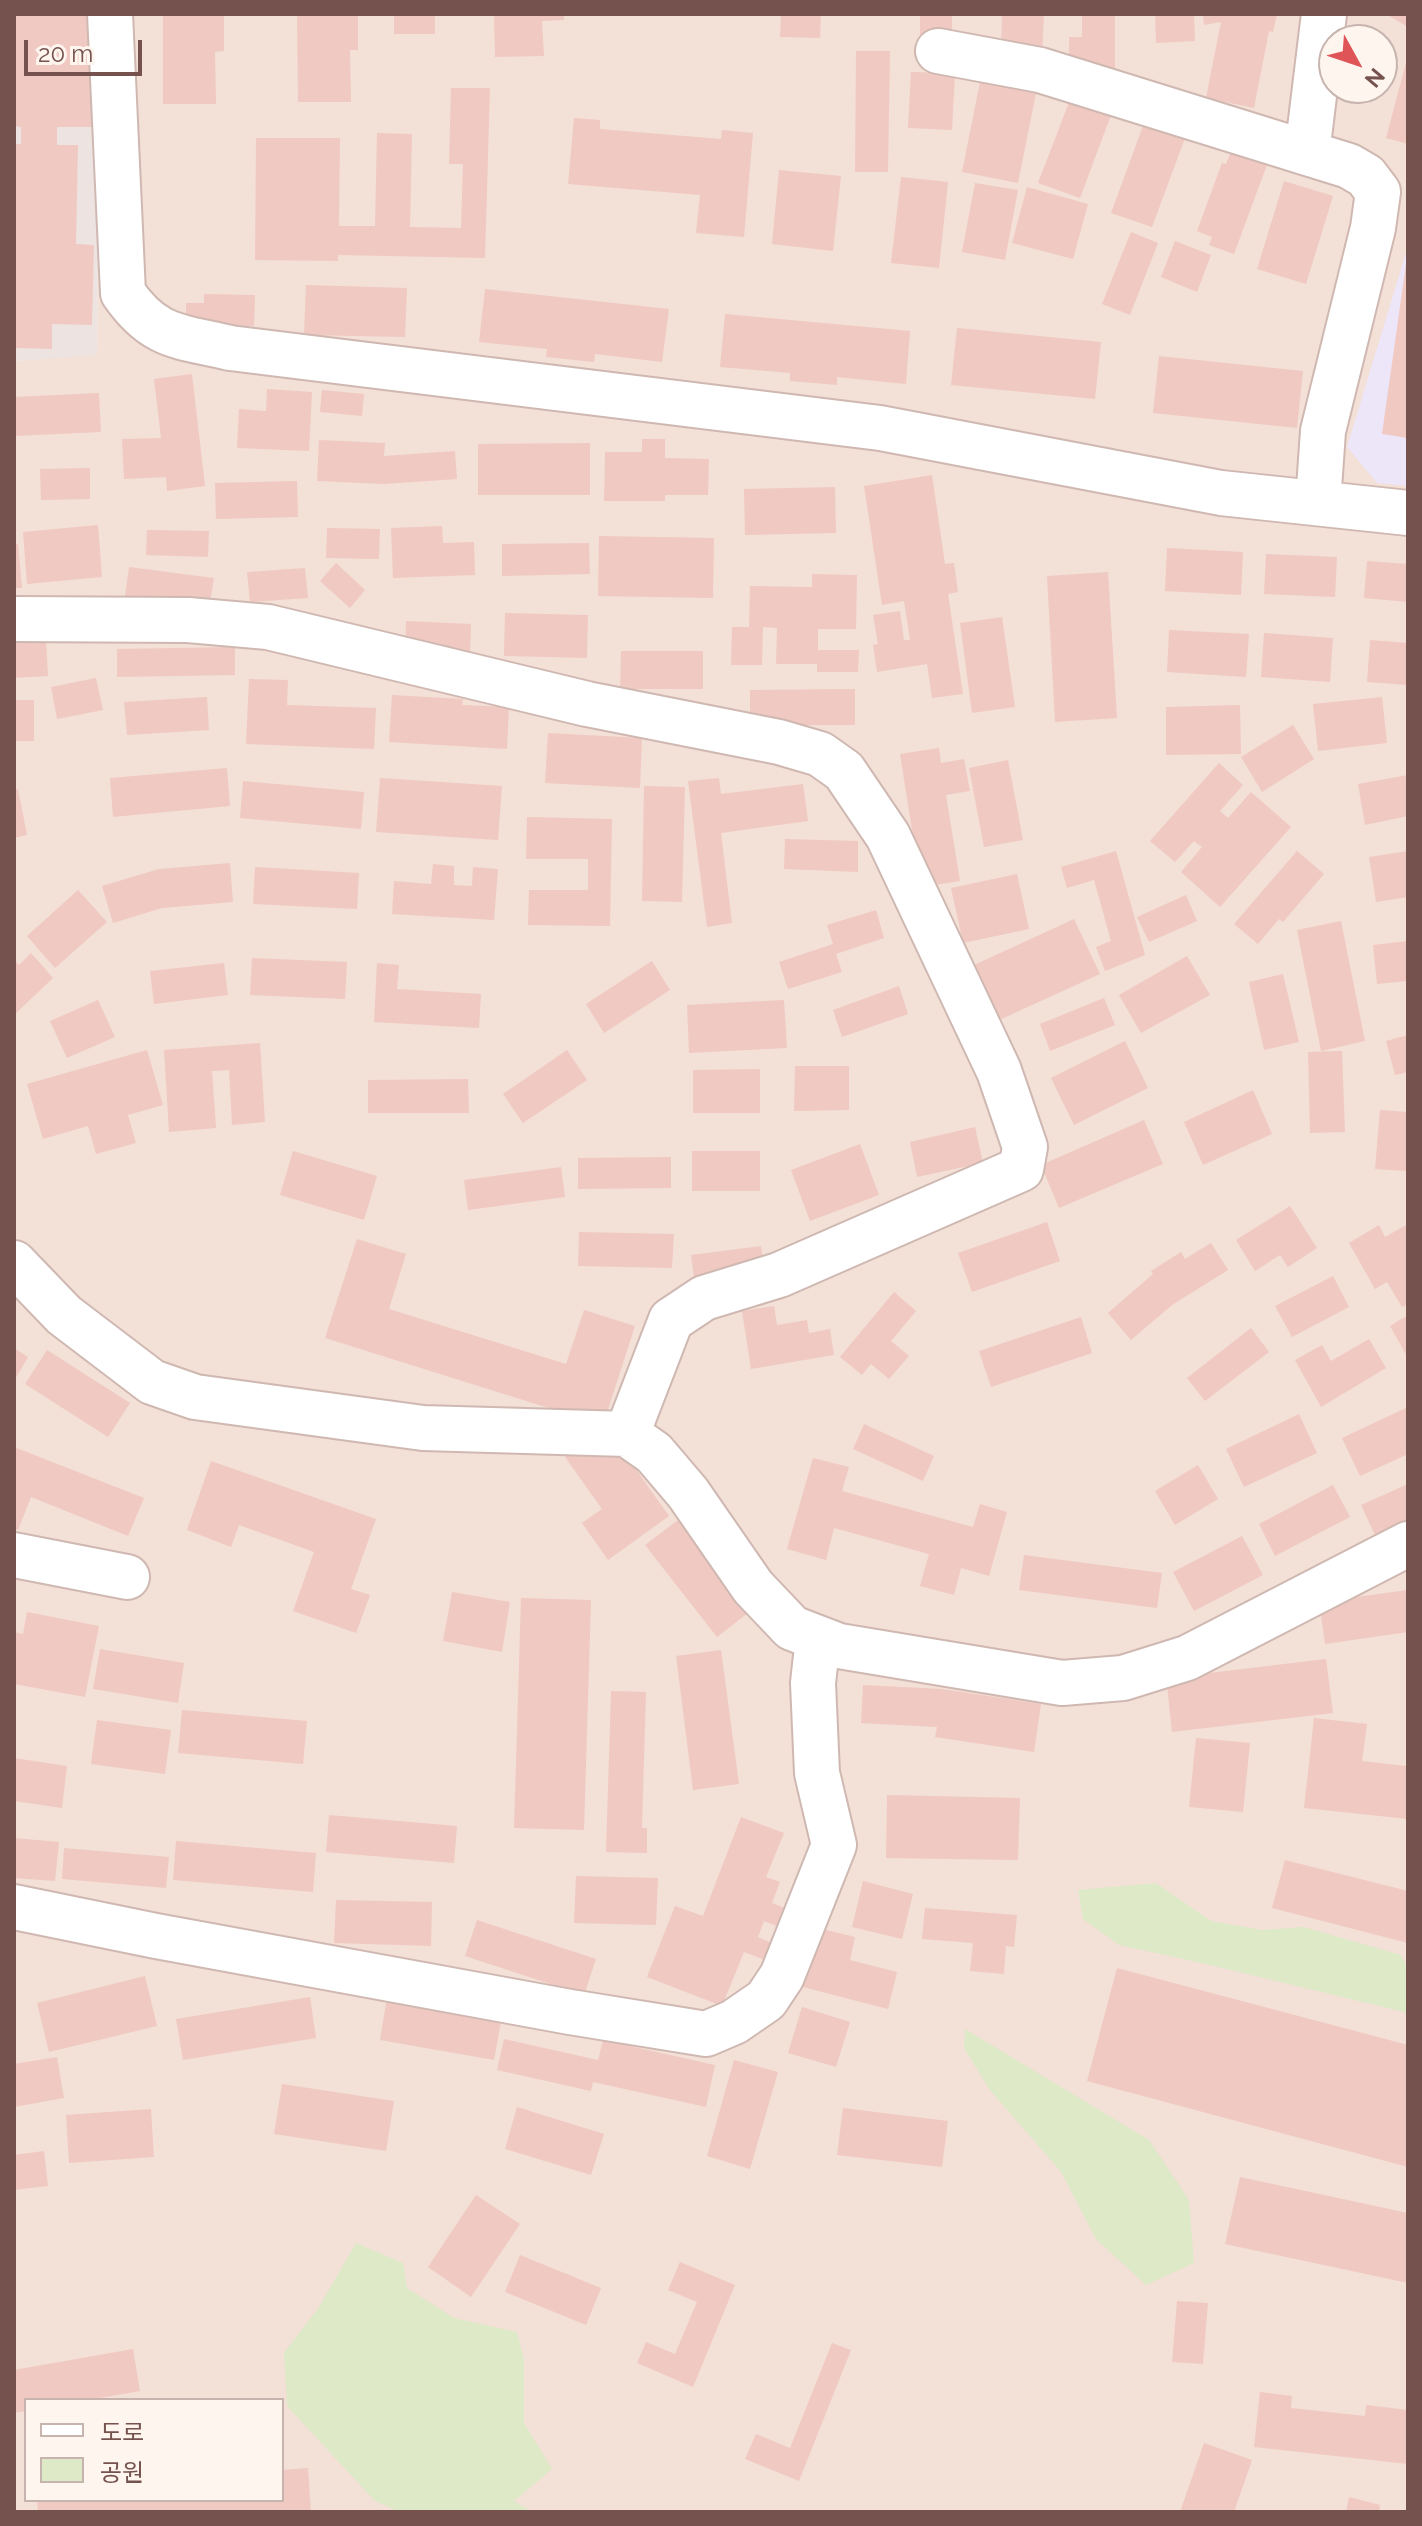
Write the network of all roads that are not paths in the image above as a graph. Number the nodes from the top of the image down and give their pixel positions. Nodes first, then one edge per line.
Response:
1 (110, 14) edge
2 (1324, 14) edge
3 (938, 51) dead end
4 (1307, 153) junction
5 (1318, 503) junction
6 (1408, 513) edge
7 (14, 619) edge
8 (14, 1263) edge
9 (627, 1434) junction
10 (1408, 1544) edge
11 (14, 1555) edge
12 (127, 1577) dead end
13 (818, 1638) junction
14 (14, 1907) edge

1 - 5 street
2 - 4 street
3 - 4 street
4 - 5 street
5 - 6 street
7 - 9 street
8 - 9 street
9 - 13 street
10 - 13 street
11 - 12 street
13 - 14 street

